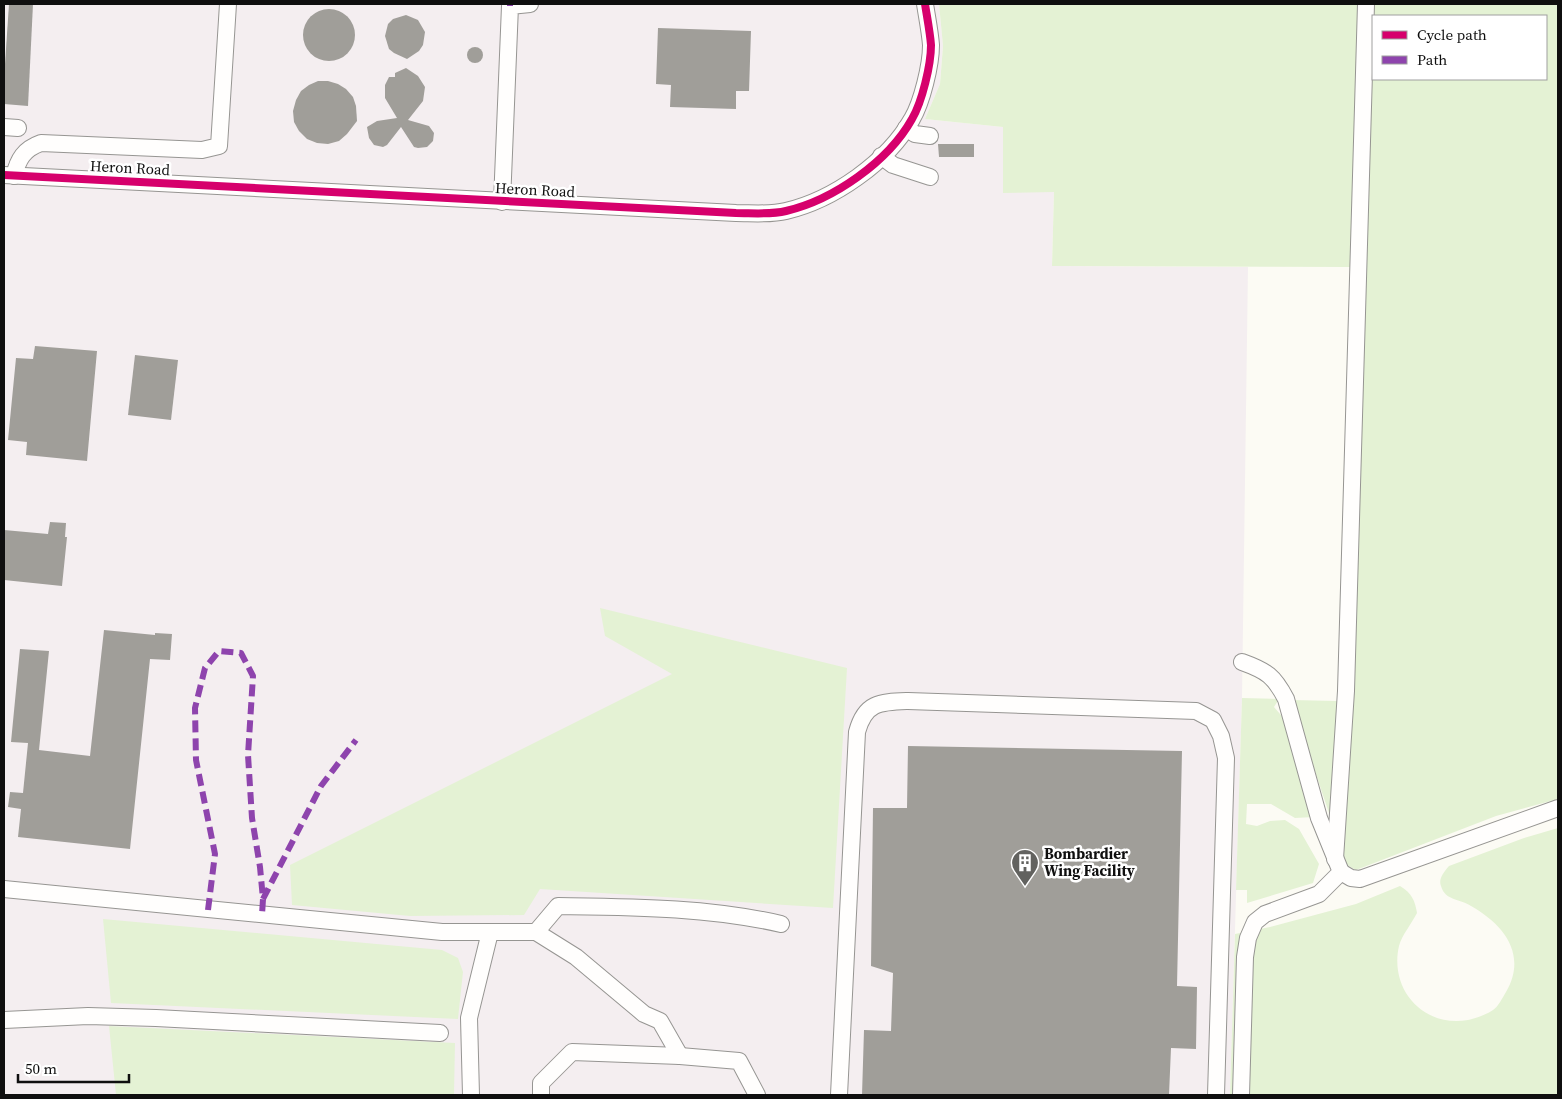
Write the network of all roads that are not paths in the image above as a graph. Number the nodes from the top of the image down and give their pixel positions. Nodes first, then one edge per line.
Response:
1 (228, 4) edge
2 (530, 4) edge
3 (925, 4) edge
4 (1366, 4) edge
5 (906, 128) junction
6 (930, 136) dead end
7 (881, 156) junction
8 (9, 176) edge
9 (930, 176) dead end
10 (502, 202) junction
11 (1242, 662) dead end
12 (1558, 808) edge
13 (1338, 865) junction
14 (4, 889) edge
15 (780, 924) dead end
16 (490, 932) junction
17 (536, 932) junction
18 (4, 1020) edge
19 (440, 1033) dead end
20 (680, 1056) junction
21 (471, 1095) edge
22 (541, 1095) edge
23 (756, 1095) edge
24 (839, 1095) edge
25 (1216, 1095) edge
26 (1241, 1095) edge

1 - 8 street
2 - 10 street
3 - 5 street, Heron Road
4 - 13 street
5 - 6 street
5 - 7 street, Heron Road
7 - 9 street
7 - 10 street, Heron Road
8 - 10 street, Heron Road
11 - 13 street
12 - 13 street
13 - 26 street
14 - 16 street
15 - 17 street
16 - 17 street
16 - 21 street
17 - 20 street
18 - 19 street
20 - 22 street
20 - 23 street
24 - 25 street

